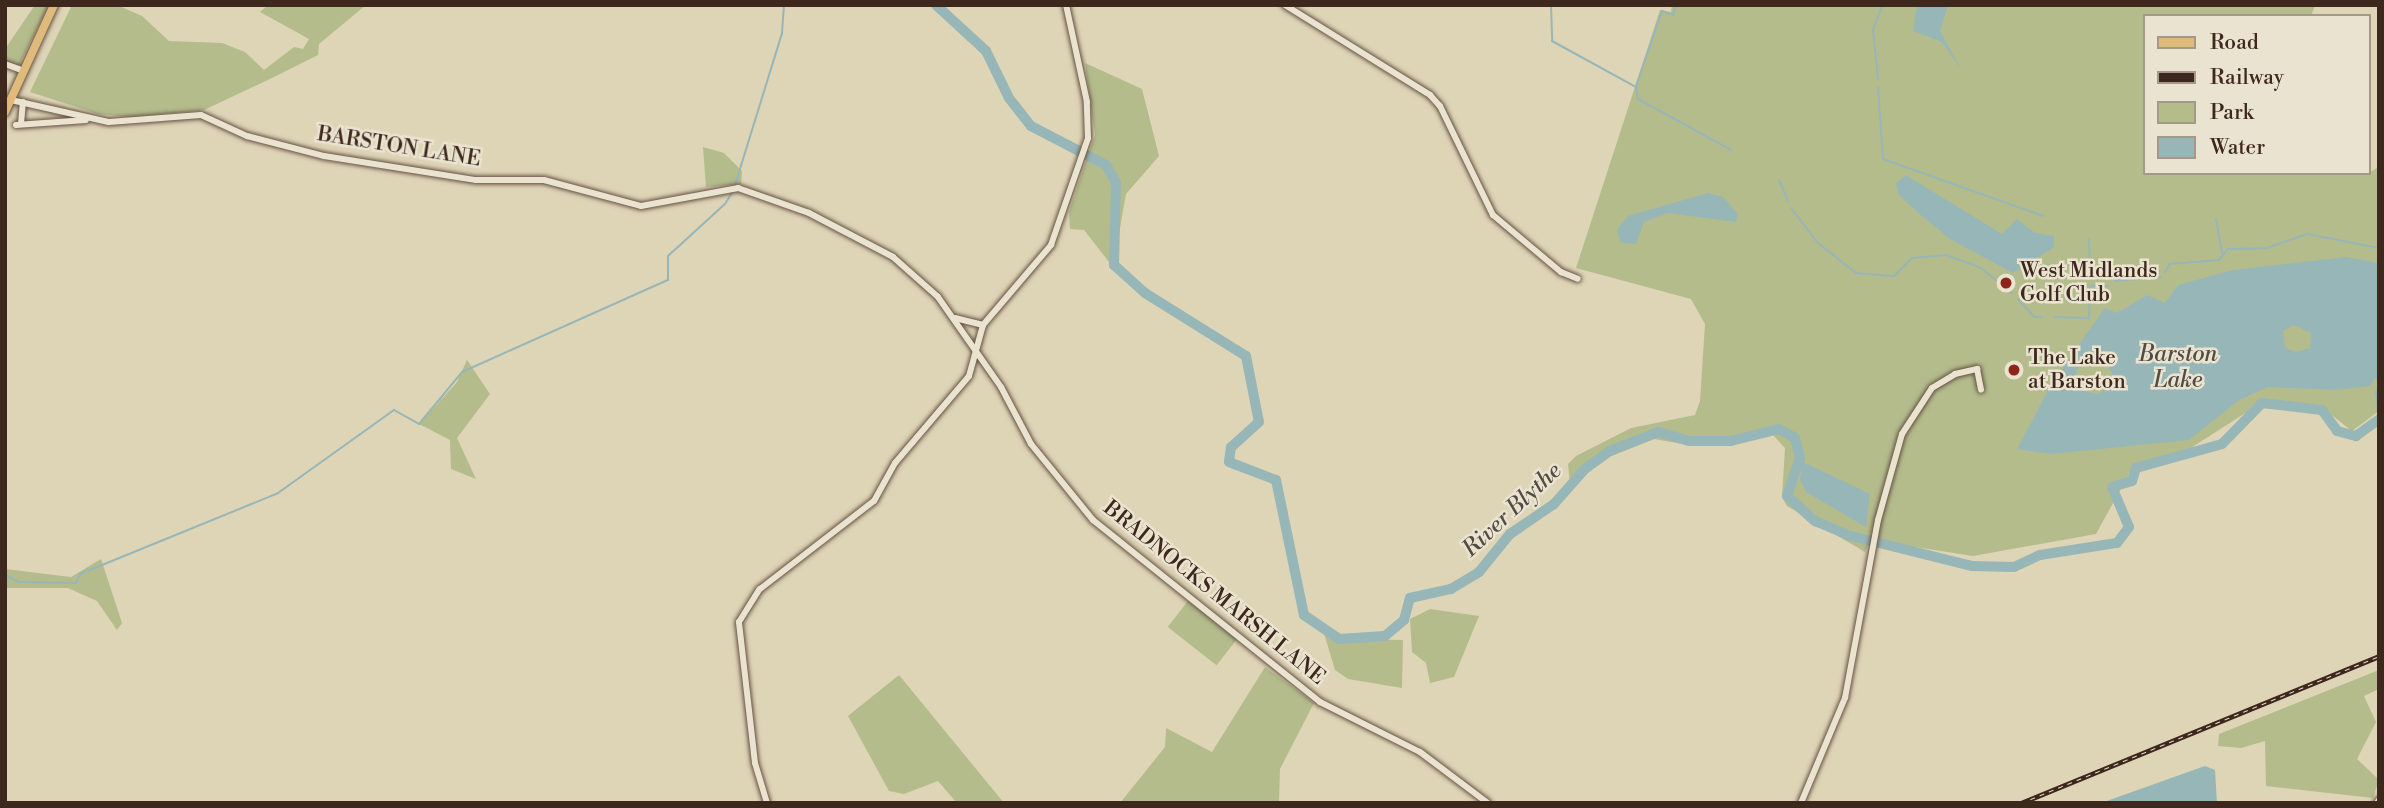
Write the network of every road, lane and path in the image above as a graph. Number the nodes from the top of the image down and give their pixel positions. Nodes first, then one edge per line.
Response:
1 (54, 5) edge
2 (1066, 5) edge
3 (1285, 5) edge
4 (5, 64) edge
5 (24, 71) junction
6 (11, 100) junction
7 (23, 102) junction
8 (5, 112) edge
9 (91, 120) junction
10 (1578, 279) dead end
11 (955, 318) junction
12 (983, 325) junction
13 (975, 350) junction
14 (988, 366) junction
15 (969, 376) junction
16 (1981, 390) dead end
17 (767, 803) edge
18 (1488, 803) edge
19 (1801, 803) edge

1 - 5 main road
2 - 12 street
3 - 10 street
4 - 5 street
5 - 6 main road
6 - 7 street, BARSTON LANE
6 - 8 main road
7 - 9 street, BARSTON LANE
7 - 9 street
9 - 11 street, BARSTON LANE
11 - 12 street, BARSTON LANE
11 - 13 street, BARSTON LANE
12 - 13 street
13 - 14 street, BRADNOCKS MARSH LANE
13 - 15 street
14 - 15 street
14 - 18 street, BRADNOCKS MARSH LANE
15 - 17 street
16 - 19 street

